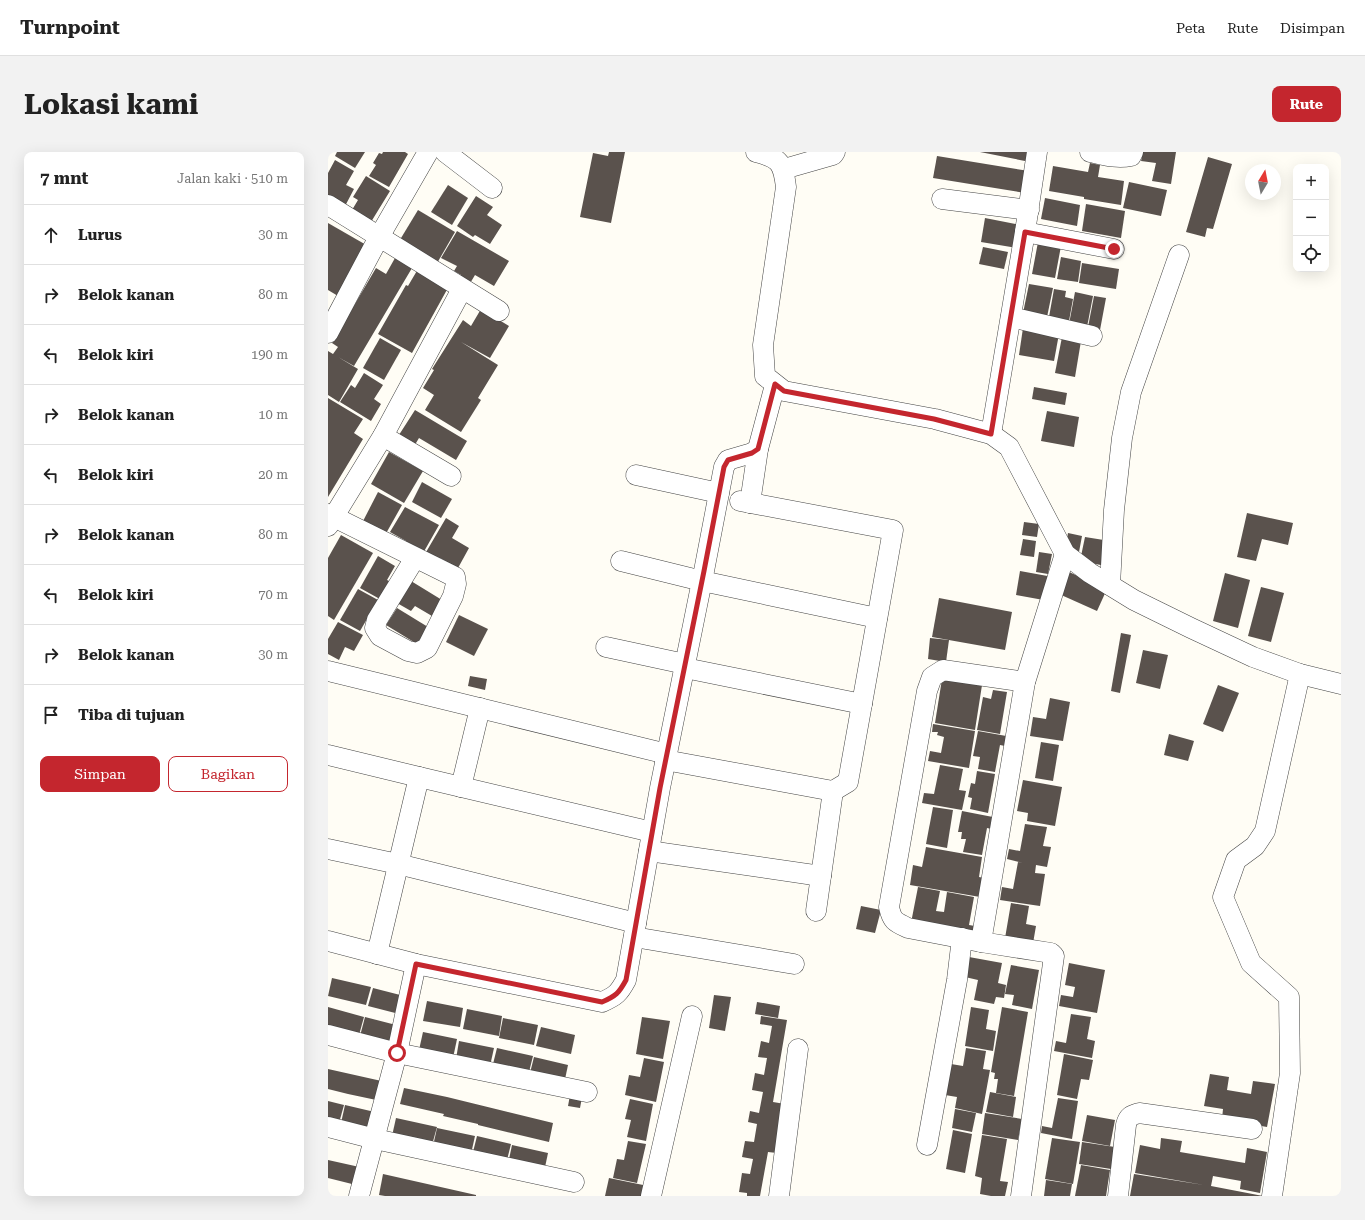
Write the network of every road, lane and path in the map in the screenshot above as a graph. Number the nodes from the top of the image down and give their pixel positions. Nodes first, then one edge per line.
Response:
1 (428, 152) edge
2 (445, 152) edge
3 (756, 152) edge
4 (835, 152) edge
5 (1037, 152) edge
6 (1090, 152) edge
7 (1133, 152) edge
8 (784, 169) junction
9 (492, 188) dead end
10 (942, 199) dead end
11 (328, 205) edge
12 (1029, 210) junction
13 (1025, 232) junction
14 (379, 237) junction
15 (1114, 249) dead end
16 (1179, 256) dead end
17 (462, 289) junction
18 (499, 312) dead end
19 (1011, 317) junction
20 (331, 320) edge
21 (1092, 336) dead end
22 (775, 384) junction
23 (991, 434) junction
24 (383, 436) junction
25 (758, 449) junction
26 (636, 475) dead end
27 (450, 476) dead end
28 (719, 493) junction
29 (330, 519) edge
30 (1065, 554) junction
31 (415, 558) junction
32 (621, 561) dead end
33 (702, 581) junction
34 (1110, 585) junction
35 (877, 618) junction
36 (606, 647) dead end
37 (685, 666) junction
38 (328, 670) edge
39 (1300, 674) junction
40 (1025, 682) junction
41 (1341, 684) edge
42 (862, 704) junction
43 (480, 708) junction
44 (328, 755) edge
45 (666, 757) junction
46 (420, 777) junction
47 (461, 787) junction
48 (833, 791) junction
49 (652, 832) junction
50 (328, 849) edge
51 (649, 851) junction
52 (398, 864) junction
53 (821, 876) junction
54 (816, 911) dead end
55 (635, 930) junction
56 (962, 938) junction
57 (328, 941) edge
58 (981, 942) junction
59 (377, 954) junction
60 (416, 964) junction
61 (794, 964) dead end
62 (692, 1016) dead end
63 (328, 1035) edge
64 (798, 1049) dead end
65 (397, 1053) junction
66 (587, 1092) dead end
67 (328, 1127) edge
68 (1252, 1129) dead end
69 (375, 1139) junction
70 (927, 1145) dead end
71 (574, 1182) dead end
72 (360, 1196) edge
73 (651, 1196) edge
74 (779, 1196) edge
75 (1021, 1196) edge
76 (1118, 1196) edge
77 (1272, 1196) edge

1 - 14 street
2 - 9 street
3 - 8 street
4 - 8 street
5 - 12 street
6 - 7 street
8 - 22 street
10 - 12 street
11 - 14 street
12 - 13 street
13 - 15 street
13 - 19 street
14 - 17 street
14 - 20 street
16 - 34 street
17 - 18 street
17 - 24 street
19 - 21 street
19 - 23 street
22 - 23 street
22 - 25 street
23 - 30 street
24 - 27 street
24 - 29 street
25 - 28 street
25 - 35 street
26 - 28 street
28 - 33 street
29 - 31 street
30 - 34 street
30 - 40 street
31 - 31 street
32 - 33 street
33 - 35 street
33 - 37 street
34 - 39 street
35 - 42 street
36 - 37 street
37 - 42 street
37 - 45 street
38 - 43 street
39 - 41 street
39 - 77 street
40 - 56 street
40 - 58 street
42 - 48 street
43 - 45 street
43 - 47 street
44 - 46 street
45 - 48 street
45 - 49 street
46 - 47 street
46 - 52 street
47 - 49 street
48 - 53 street
49 - 51 street
50 - 52 street
51 - 53 street
51 - 55 street
52 - 55 street
52 - 59 street
53 - 54 street
55 - 60 street
55 - 61 street
56 - 58 street
56 - 70 street
57 - 59 street
58 - 75 street
59 - 60 street
60 - 65 street
62 - 73 street
63 - 65 street
64 - 74 street
65 - 66 street
65 - 69 street
67 - 69 street
68 - 76 street
69 - 71 street
69 - 72 street

